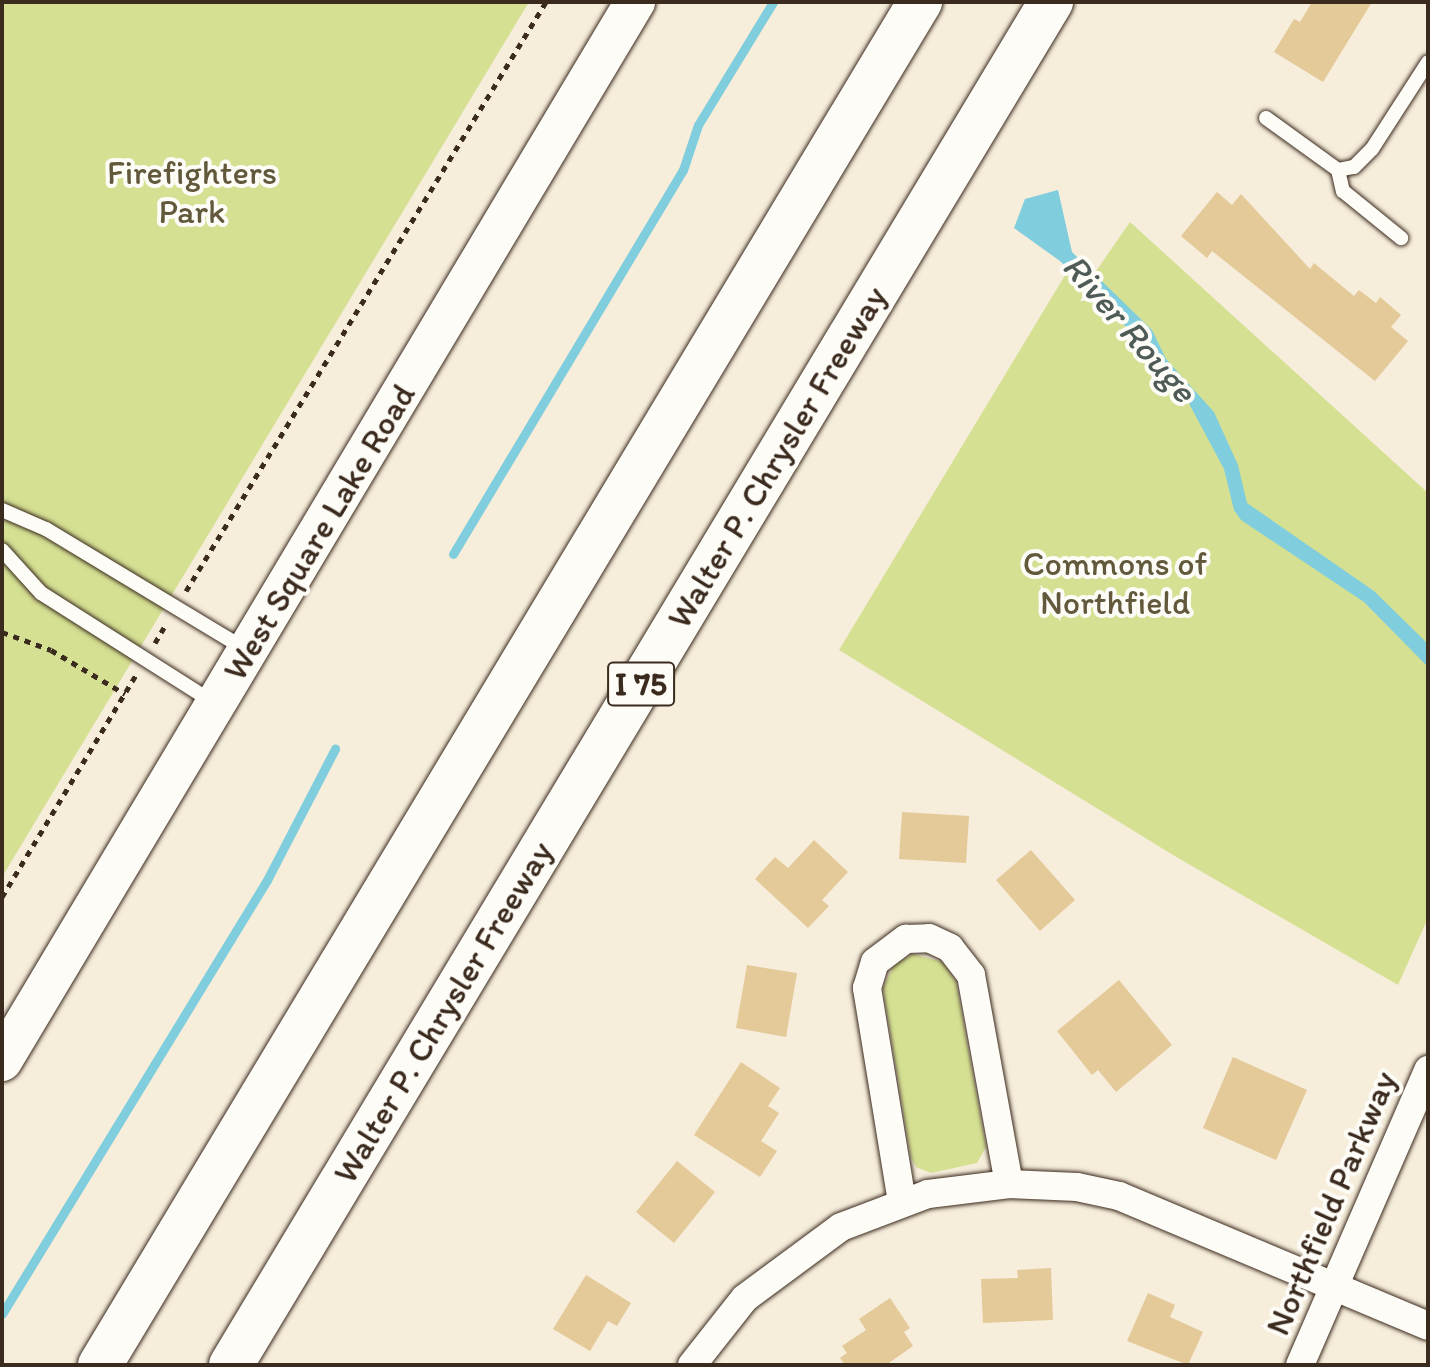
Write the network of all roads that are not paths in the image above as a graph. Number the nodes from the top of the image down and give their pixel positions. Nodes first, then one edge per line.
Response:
1 (635, 2) edge
2 (920, 2) edge
3 (1051, 2) edge
4 (1428, 62) edge
5 (1266, 118) dead end
6 (1338, 170) junction
7 (1401, 238) dead end
8 (2, 510) edge
9 (2, 550) edge
10 (248, 651) junction
11 (217, 704) junction
12 (2, 1061) edge
13 (1428, 1070) edge
14 (1009, 1184) junction
15 (902, 1202) junction
16 (1334, 1284) junction
17 (1428, 1326) edge
18 (100, 1365) edge
19 (231, 1365) edge
20 (692, 1365) edge
21 (1300, 1365) edge

1 - 10 main road, West Square Lake Road
2 - 18 highway
3 - 19 highway, Walter P. Chrysler Freeway / I 75
4 - 6 lane
5 - 6 lane
6 - 7 lane
8 - 10 lane
9 - 11 lane
10 - 11 main road, West Square Lake Road
11 - 12 main road, West Square Lake Road
13 - 16 street, Northfield Parkway
14 - 15 street
14 - 15 street
14 - 16 street
15 - 20 street
16 - 17 street
16 - 21 street, Northfield Parkway

